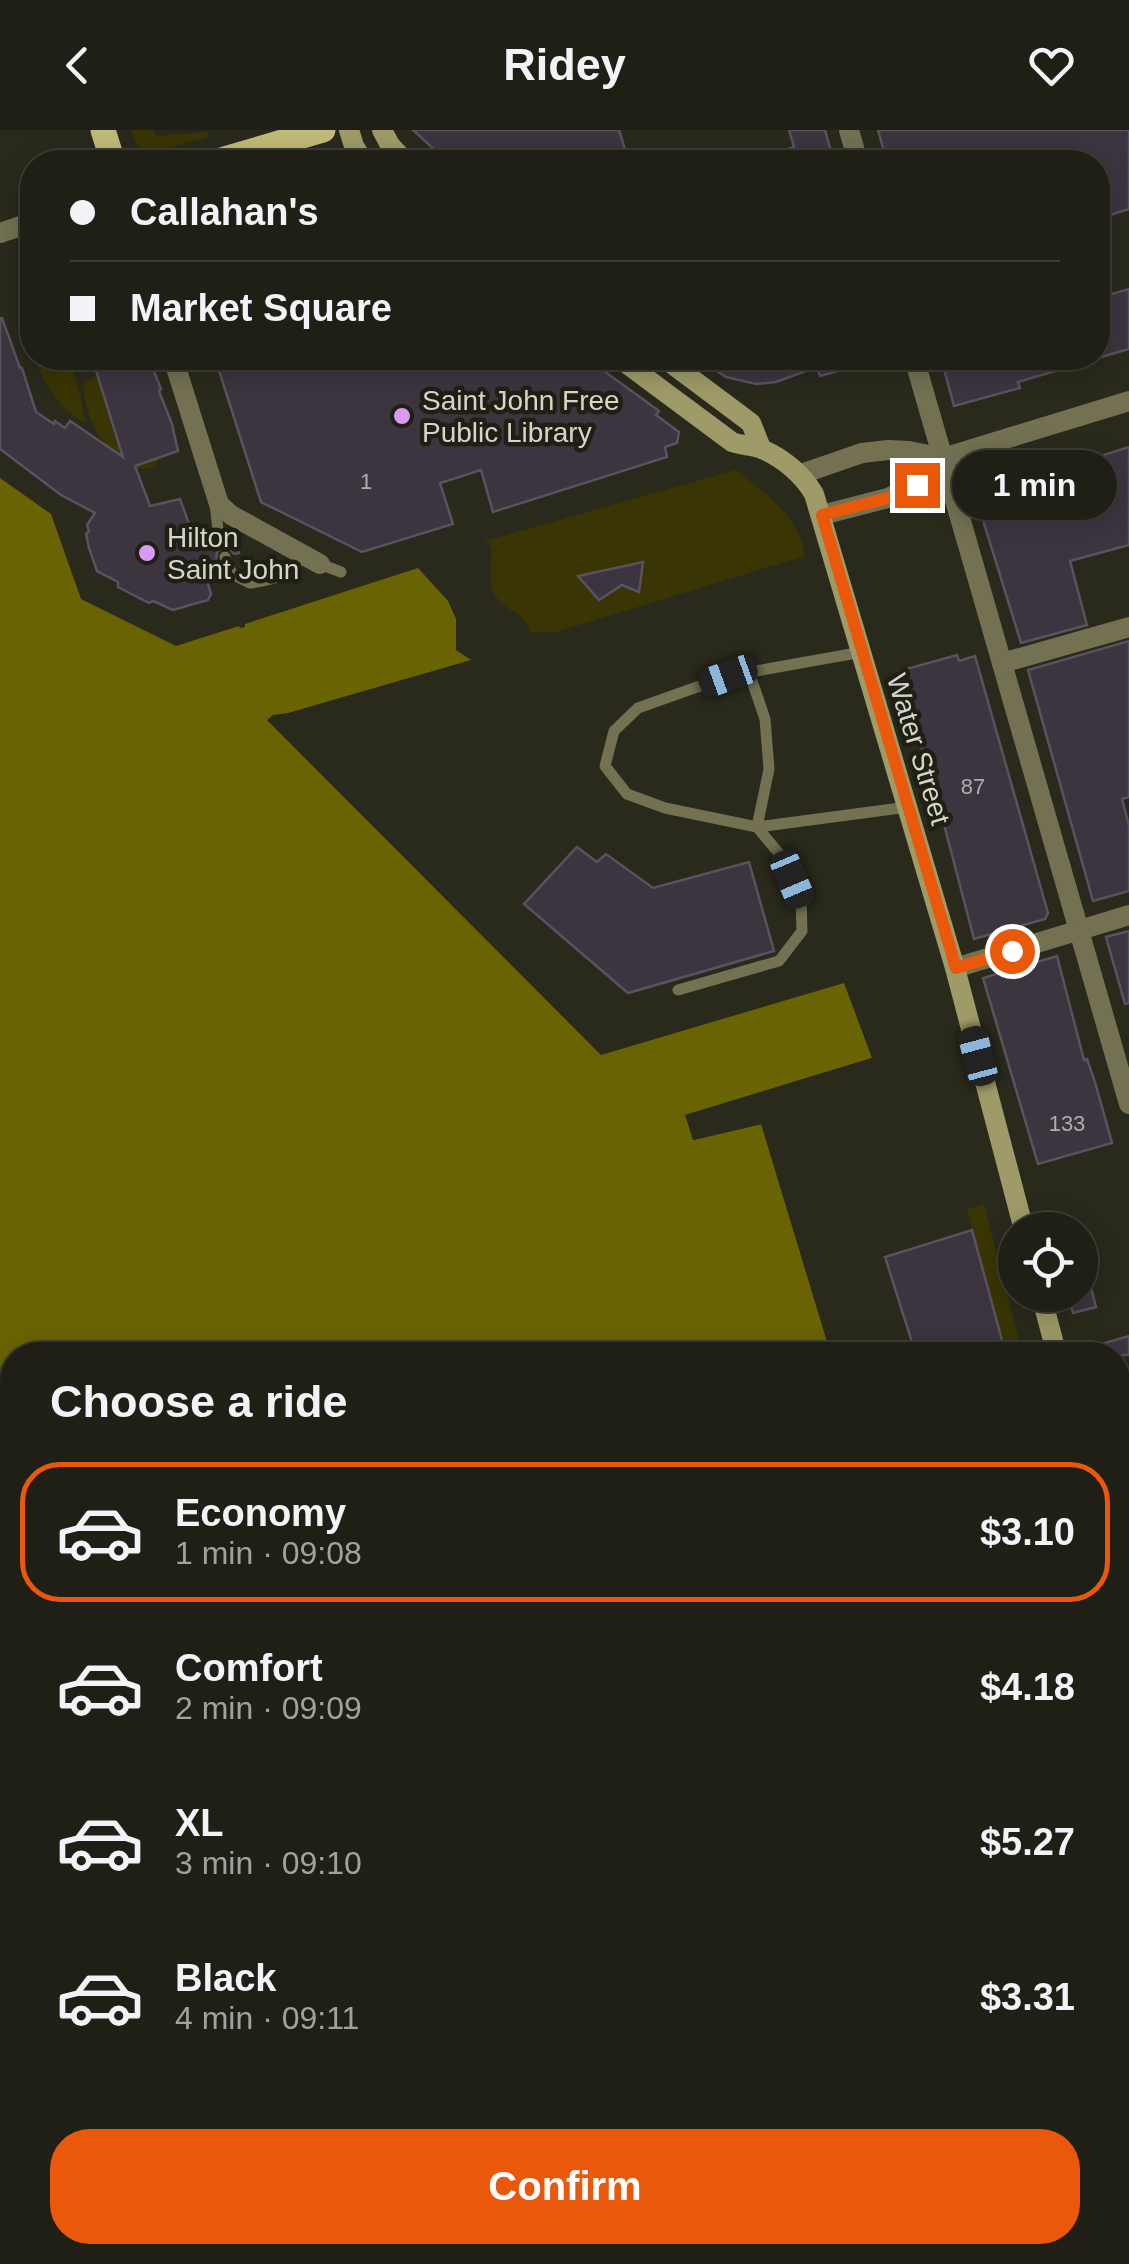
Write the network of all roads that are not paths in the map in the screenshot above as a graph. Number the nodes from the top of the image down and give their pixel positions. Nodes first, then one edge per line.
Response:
1 (284, 130) edge
2 (323, 130) edge
3 (258, 149) junction
4 (255, 150) edge
5 (177, 370) edge
6 (635, 370) edge
7 (680, 370) edge
8 (917, 370) edge
9 (1129, 402) edge
10 (761, 448) junction
11 (943, 458) junction
12 (801, 474) junction
13 (214, 494) junction
14 (822, 515) junction
15 (220, 538) dead end
16 (225, 557) dead end
17 (311, 560) junction
18 (342, 572) dead end
19 (1129, 627) edge
20 (862, 652) junction
21 (1002, 663) junction
22 (749, 672) junction
23 (908, 806) junction
24 (757, 827) junction
25 (1129, 915) edge
26 (1079, 930) junction
27 (956, 968) junction
28 (678, 990) dead end
29 (1129, 1104) edge
30 (1019, 1212) edge
31 (1046, 1312) edge
32 (1054, 1342) edge

1 - 3 main road
2 - 3 main road
3 - 4 main road
5 - 13 street
6 - 10 main road
7 - 10 main road
8 - 11 street
9 - 11 street
10 - 12 main road
11 - 12 street
11 - 14 street
11 - 21 street
12 - 14 main road, Water Street
13 - 15 lane
13 - 17 street
14 - 20 main road, Water Street
16 - 17 lane
17 - 18 lane
19 - 21 street
20 - 22 lane
20 - 23 main road, Water Street
21 - 26 street
22 - 24 lane
22 - 24 lane
23 - 24 lane
23 - 27 main road, Water Street
24 - 28 lane
25 - 26 street
26 - 27 street
26 - 29 street
27 - 30 main road, Water Street
31 - 32 main road

